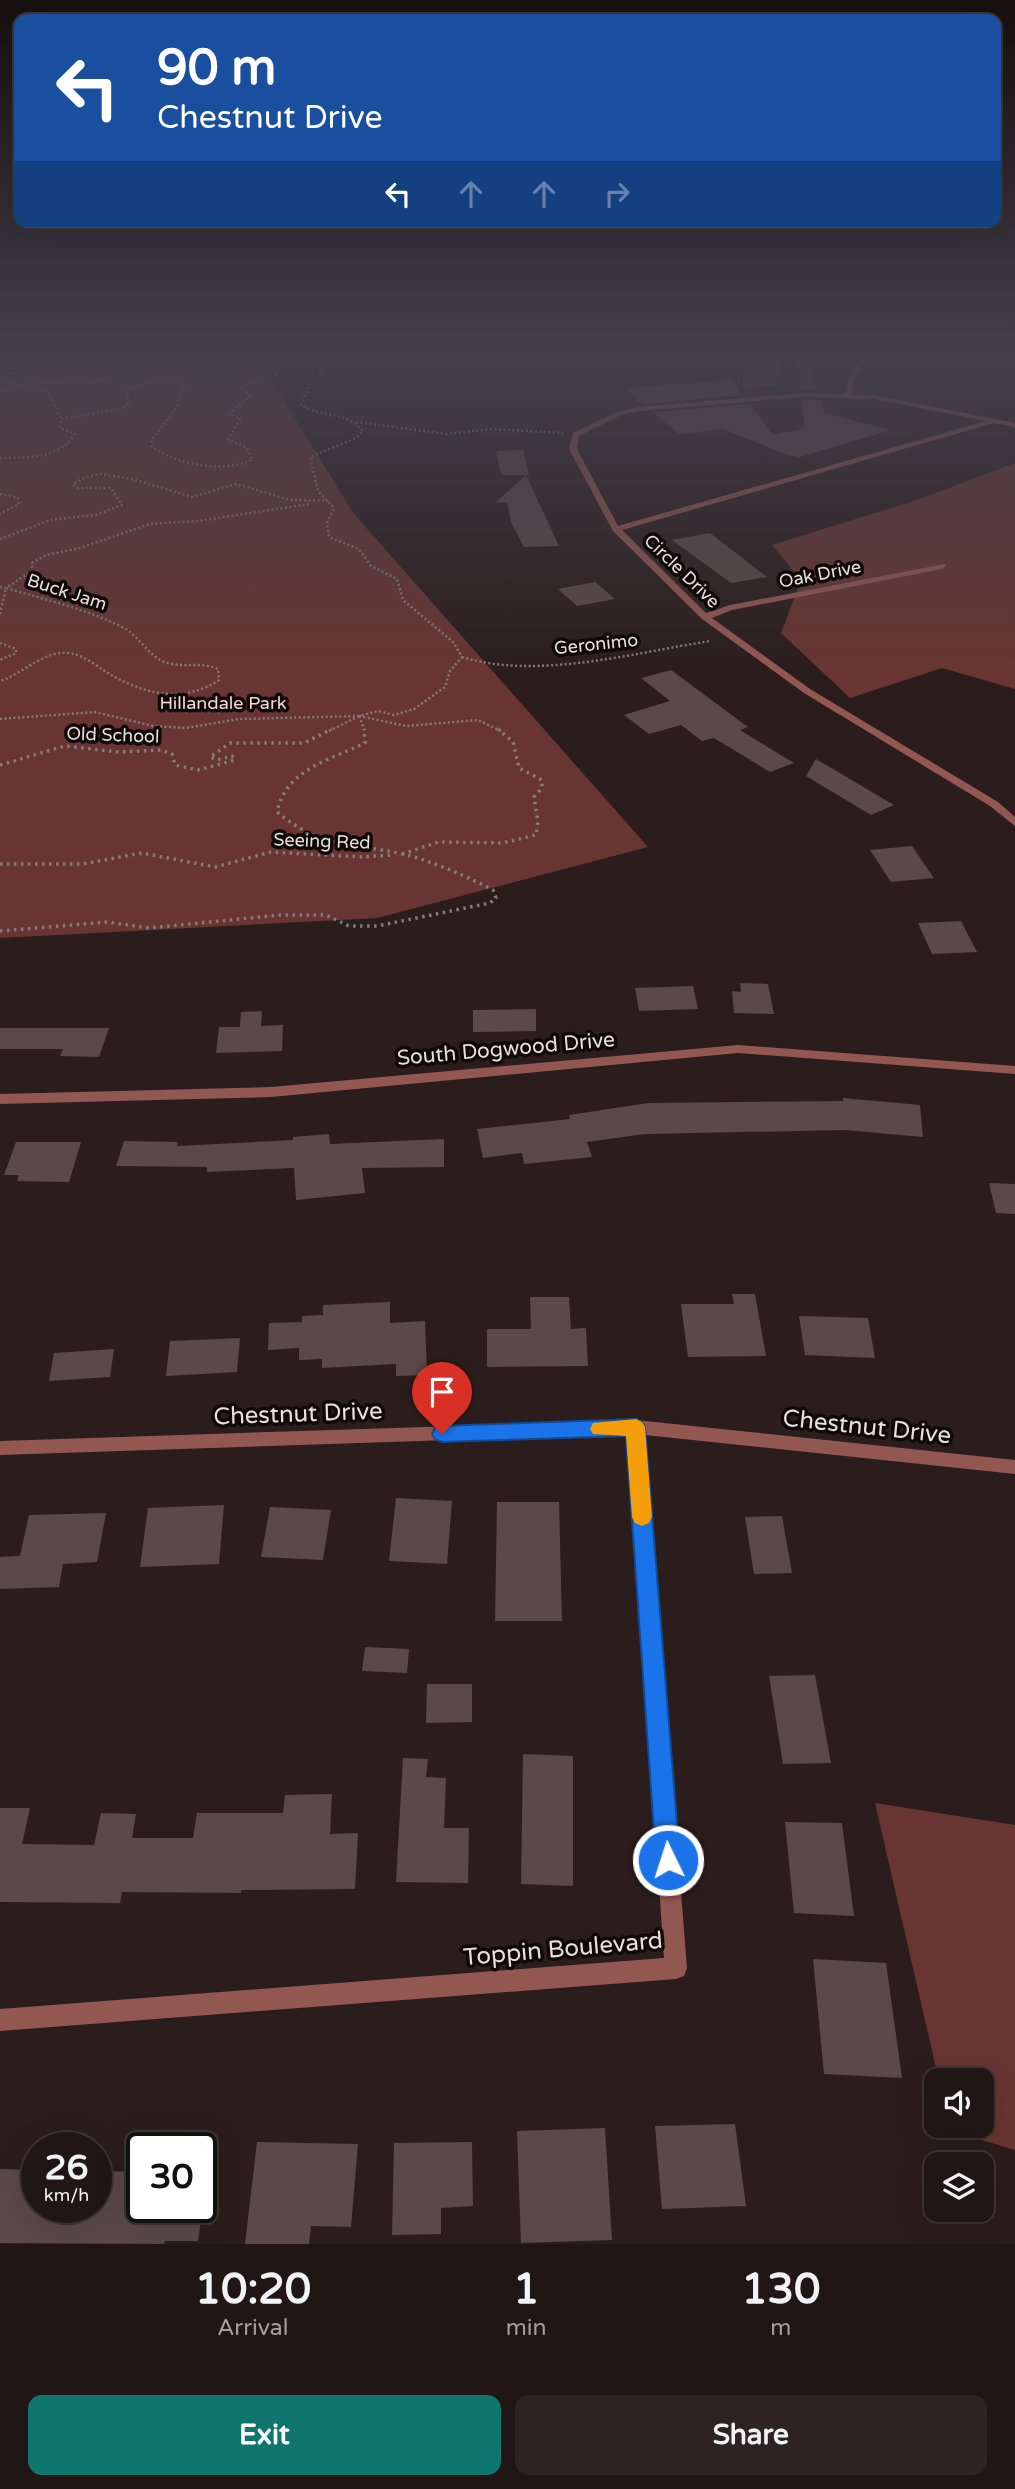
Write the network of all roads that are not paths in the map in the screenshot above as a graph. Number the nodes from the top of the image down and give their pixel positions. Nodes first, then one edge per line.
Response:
1 (580, 462) edge
2 (851, 462) edge
3 (616, 528) junction
4 (942, 566) dead end
5 (705, 617) junction
6 (1015, 822) edge
7 (1015, 1070) edge
8 (0, 1099) edge
9 (636, 1427) junction
10 (0, 1448) edge
11 (1015, 1467) edge
12 (0, 2020) edge

1 - 3 street, Circle Drive
2 - 3 street
3 - 5 street, Circle Drive
4 - 5 street, Oak Drive
5 - 6 street, Circle Drive
7 - 8 street, South Dogwood Drive
9 - 10 street, Chestnut Drive
9 - 11 street, Chestnut Drive
9 - 12 street, Toppin Boulevard

